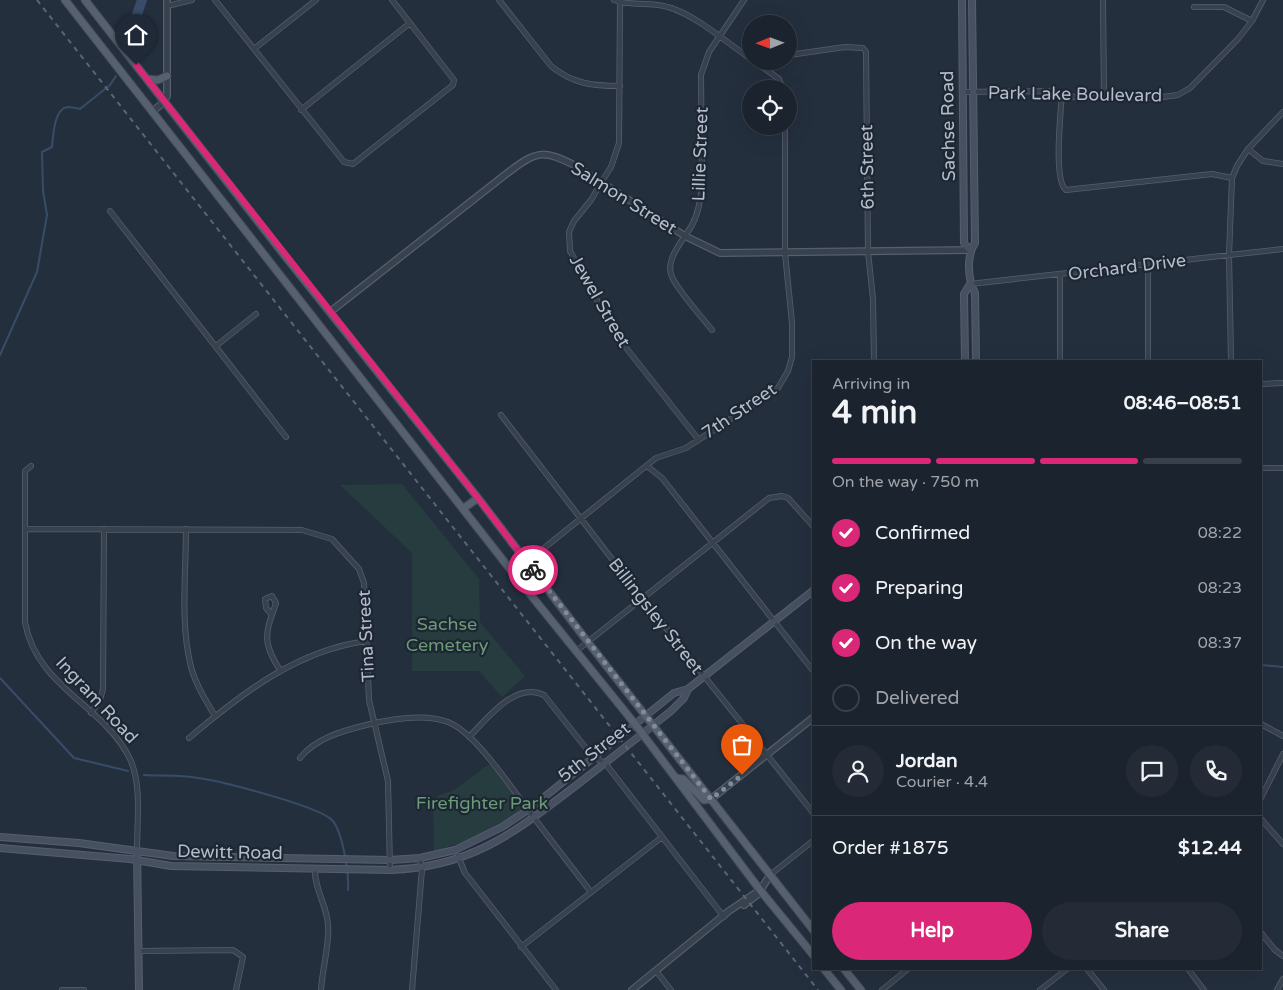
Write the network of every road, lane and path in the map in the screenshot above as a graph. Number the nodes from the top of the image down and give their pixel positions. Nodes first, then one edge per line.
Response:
1 (65, 0) edge
2 (85, 0) edge
3 (192, 0) edge
4 (215, 0) edge
5 (316, 0) edge
6 (392, 0) edge
7 (499, 0) edge
8 (614, 0) edge
9 (744, 0) edge
10 (962, 0) edge
11 (972, 0) edge
12 (1103, 0) edge
13 (1263, 0) edge
14 (620, 2) junction
15 (168, 3) edge
16 (1194, 7) dead end
17 (1252, 21) junction
18 (410, 23) junction
19 (719, 37) junction
20 (254, 49) junction
21 (742, 53) edge
22 (798, 54) edge
23 (768, 70) edge
24 (167, 76) junction
25 (147, 79) junction
26 (779, 80) edge
27 (620, 86) junction
28 (962, 92) junction
29 (973, 92) junction
30 (1062, 93) junction
31 (1104, 98) junction
32 (164, 102) junction
33 (302, 110) junction
34 (153, 111) junction
35 (1283, 112) edge
36 (785, 135) edge
37 (1248, 149) junction
38 (1283, 164) edge
39 (1232, 178) junction
40 (601, 183) junction
41 (110, 211) dead end
42 (685, 236) junction
43 (1283, 248) edge
44 (970, 250) junction
45 (868, 252) junction
46 (785, 253) junction
47 (1229, 255) junction
48 (1148, 264) junction
49 (1060, 275) junction
50 (970, 284) junction
51 (330, 312) junction
52 (256, 314) dead end
53 (712, 330) dead end
54 (216, 346) junction
55 (874, 360) edge
56 (965, 360) edge
57 (976, 360) edge
58 (1060, 360) edge
59 (1148, 360) edge
60 (1231, 360) edge
61 (1283, 383) edge
62 (1262, 384) edge
63 (502, 415) dead end
64 (286, 437) dead end
65 (698, 439) junction
66 (31, 466) dead end
67 (647, 466) junction
68 (1262, 468) edge
69 (1283, 468) edge
70 (478, 498) junction
71 (464, 508) junction
72 (582, 518) junction
73 (812, 525) edge
74 (25, 529) junction
75 (104, 529) junction
76 (186, 529) junction
77 (713, 543) junction
78 (526, 562) junction
79 (513, 573) junction
80 (812, 592) edge
81 (642, 598) junction
82 (272, 615) dead end
83 (774, 621) junction
84 (367, 641) junction
85 (587, 641) junction
86 (575, 652) junction
87 (812, 669) edge
88 (280, 670) junction
89 (704, 677) junction
90 (688, 689) junction
91 (91, 714) junction
92 (215, 716) junction
93 (645, 716) junction
94 (812, 719) edge
95 (375, 723) junction
96 (634, 724) junction
97 (1262, 725) edge
98 (653, 726) junction
99 (642, 734) junction
100 (1283, 736) edge
101 (469, 737) junction
102 (189, 738) dead end
103 (1283, 754) edge
104 (766, 755) junction
105 (593, 756) junction
106 (300, 758) dead end
107 (605, 763) junction
108 (580, 768) junction
109 (587, 777) junction
110 (676, 778) junction
111 (1262, 796) edge
112 (711, 799) junction
113 (528, 810) junction
114 (812, 812) edge
115 (534, 818) junction
116 (1262, 820) edge
117 (0, 837) edge
118 (662, 837) junction
119 (812, 842) edge
120 (1283, 844) edge
121 (0, 848) edge
122 (137, 850) junction
123 (455, 850) junction
124 (163, 854) junction
125 (286, 856) junction
126 (315, 858) junction
127 (420, 858) junction
128 (459, 858) junction
129 (137, 860) junction
130 (390, 860) junction
131 (162, 864) junction
132 (285, 869) junction
133 (315, 869) junction
134 (422, 869) junction
135 (390, 870) junction
136 (770, 875) junction
137 (760, 890) junction
138 (591, 892) junction
139 (726, 916) junction
140 (812, 928) edge
141 (1262, 934) edge
142 (521, 947) junction
143 (138, 951) junction
144 (812, 954) edge
145 (1283, 956) edge
146 (825, 970) edge
147 (845, 970) edge
148 (907, 970) edge
149 (1066, 970) edge
150 (1088, 970) edge
151 (1189, 970) edge
152 (656, 971) junction
153 (1283, 979) edge
154 (62, 990) edge
155 (84, 990) edge
156 (139, 990) edge
157 (236, 990) edge
158 (321, 990) edge
159 (412, 990) edge
160 (556, 990) edge
161 (632, 990) edge
162 (672, 990) edge
163 (841, 990) edge
164 (861, 990) edge
165 (882, 990) edge
166 (1040, 990) edge
167 (1104, 990) edge
168 (1204, 990) edge
169 (1277, 990) edge

1 - 34 main road
2 - 25 main road
3 - 15 street
4 - 20 street
5 - 20 street
6 - 18 street
7 - 27 street
8 - 14 street
9 - 19 street, Lillie Street
10 - 28 main road, Sachse Road
11 - 29 main road, Sachse Road
12 - 31 street
13 - 17 street, Park Lake Boulevard
14 - 19 street
14 - 27 street, Jewel Street
15 - 24 street
16 - 17 street
17 - 31 street, Park Lake Boulevard
18 - 33 street
18 - 33 street
19 - 21 street
19 - 42 street, Lillie Street
20 - 33 street
22 - 45 street, 6th Street
23 - 26 street
24 - 25 main road
24 - 32 street
25 - 32 main road
27 - 40 street, Jewel Street
28 - 29 street, Park Lake Boulevard
28 - 44 main road, Sachse Road
29 - 30 street, Park Lake Boulevard
29 - 44 main road, Sachse Road
30 - 31 street, Park Lake Boulevard
30 - 39 street
32 - 34 street
32 - 51 main road
34 - 71 main road
35 - 37 street
36 - 46 street, 7th Street
37 - 38 street
37 - 39 street
39 - 47 street
40 - 42 street, Salmon Street
40 - 51 street, Salmon Street
40 - 65 street, Jewel Street
41 - 54 street
42 - 46 street, Salmon Street
42 - 53 street, Lillie Street
43 - 47 street, Orchard Drive
44 - 45 street, Salmon Street
44 - 50 main road, Sachse Road
45 - 46 street, Salmon Street
45 - 55 street, 6th Street
46 - 65 street, 7th Street
47 - 48 street, Orchard Drive
47 - 60 street
48 - 49 street, Orchard Drive
48 - 59 street
49 - 50 street, Orchard Drive
49 - 58 street
50 - 56 main road, Sachse Road
50 - 57 main road, Sachse Road
51 - 70 main road
52 - 54 street
54 - 64 street
61 - 62 street
63 - 72 street, Billingsley Street
65 - 67 street, 7th Street
66 - 74 street, Ingram Road
67 - 72 street, 7th Street
67 - 77 street
68 - 69 street
70 - 71 main road
70 - 78 main road
71 - 79 main road
72 - 78 street, 7th Street
72 - 81 street, Billingsley Street
73 - 77 street
74 - 75 street, Tina Street
74 - 91 street, Ingram Road
75 - 76 street, Tina Street
75 - 91 street
76 - 84 street, Tina Street
76 - 92 street
77 - 81 street
77 - 83 street
78 - 79 street, 7th Street
78 - 85 main road
79 - 86 main road
80 - 83 main road, 5th Street
81 - 85 street
81 - 89 street, Billingsley Street
82 - 88 street
83 - 87 street
83 - 89 main road, 5th Street
84 - 88 street
84 - 95 street, Tina Street
85 - 86 street
85 - 93 main road
86 - 96 main road
88 - 92 street
89 - 90 main road, 5th Street
89 - 104 street, Billingsley Street
90 - 93 main road, 5th Street
90 - 98 main road, 5th Street
91 - 122 street, Ingram Road
92 - 102 street
93 - 96 main road, 5th Street
93 - 98 main road
94 - 104 street
95 - 101 street
95 - 106 street
95 - 130 street, Tina Street
96 - 99 main road
96 - 105 main road, 5th Street
97 - 100 street
98 - 99 main road, 5th Street
98 - 112 main road
99 - 107 main road, 5th Street
99 - 110 main road
101 - 105 street
101 - 113 street
103 - 111 street
104 - 112 street
104 - 114 street, Billingsley Street
105 - 107 street
105 - 108 main road, 5th Street
107 - 109 main road, 5th Street
107 - 118 street
108 - 109 main road
108 - 113 main road, 5th Street
109 - 115 main road, 5th Street
110 - 112 main road
110 - 137 main road
112 - 136 main road
113 - 115 street
113 - 123 main road, 5th Street
115 - 128 main road, 5th Street
115 - 138 street
116 - 120 street
117 - 122 main road, Dewitt Road
118 - 138 street
118 - 139 street
119 - 136 street
121 - 129 main road, Dewitt Road
122 - 124 main road, Dewitt Road
122 - 129 main road, Ingram Road
123 - 127 main road, Dewitt Road
123 - 128 street
124 - 125 main road, Dewitt Road
124 - 131 main road
125 - 126 main road, Dewitt Road
125 - 132 main road
126 - 130 main road, Dewitt Road
126 - 133 main road
127 - 130 main road, Dewitt Road
127 - 134 street
128 - 134 main road, Dewitt Road
128 - 142 street
129 - 131 main road, Dewitt Road
129 - 143 main road, Ingram Road
130 - 135 street, Tina Street
131 - 132 main road, Dewitt Road
132 - 133 main road, Dewitt Road
133 - 135 main road, Dewitt Road
133 - 158 street
134 - 135 main road, Dewitt Road
134 - 159 street
136 - 137 street
136 - 140 main road
137 - 139 street
137 - 144 main road
138 - 142 street
139 - 152 street
141 - 145 street
142 - 160 street
143 - 156 main road, Ingram Road
143 - 157 street
146 - 163 main road
147 - 164 main road
148 - 165 street
149 - 166 street
150 - 167 street
151 - 168 street
152 - 161 street
152 - 162 street
153 - 169 street
154 - 155 street

